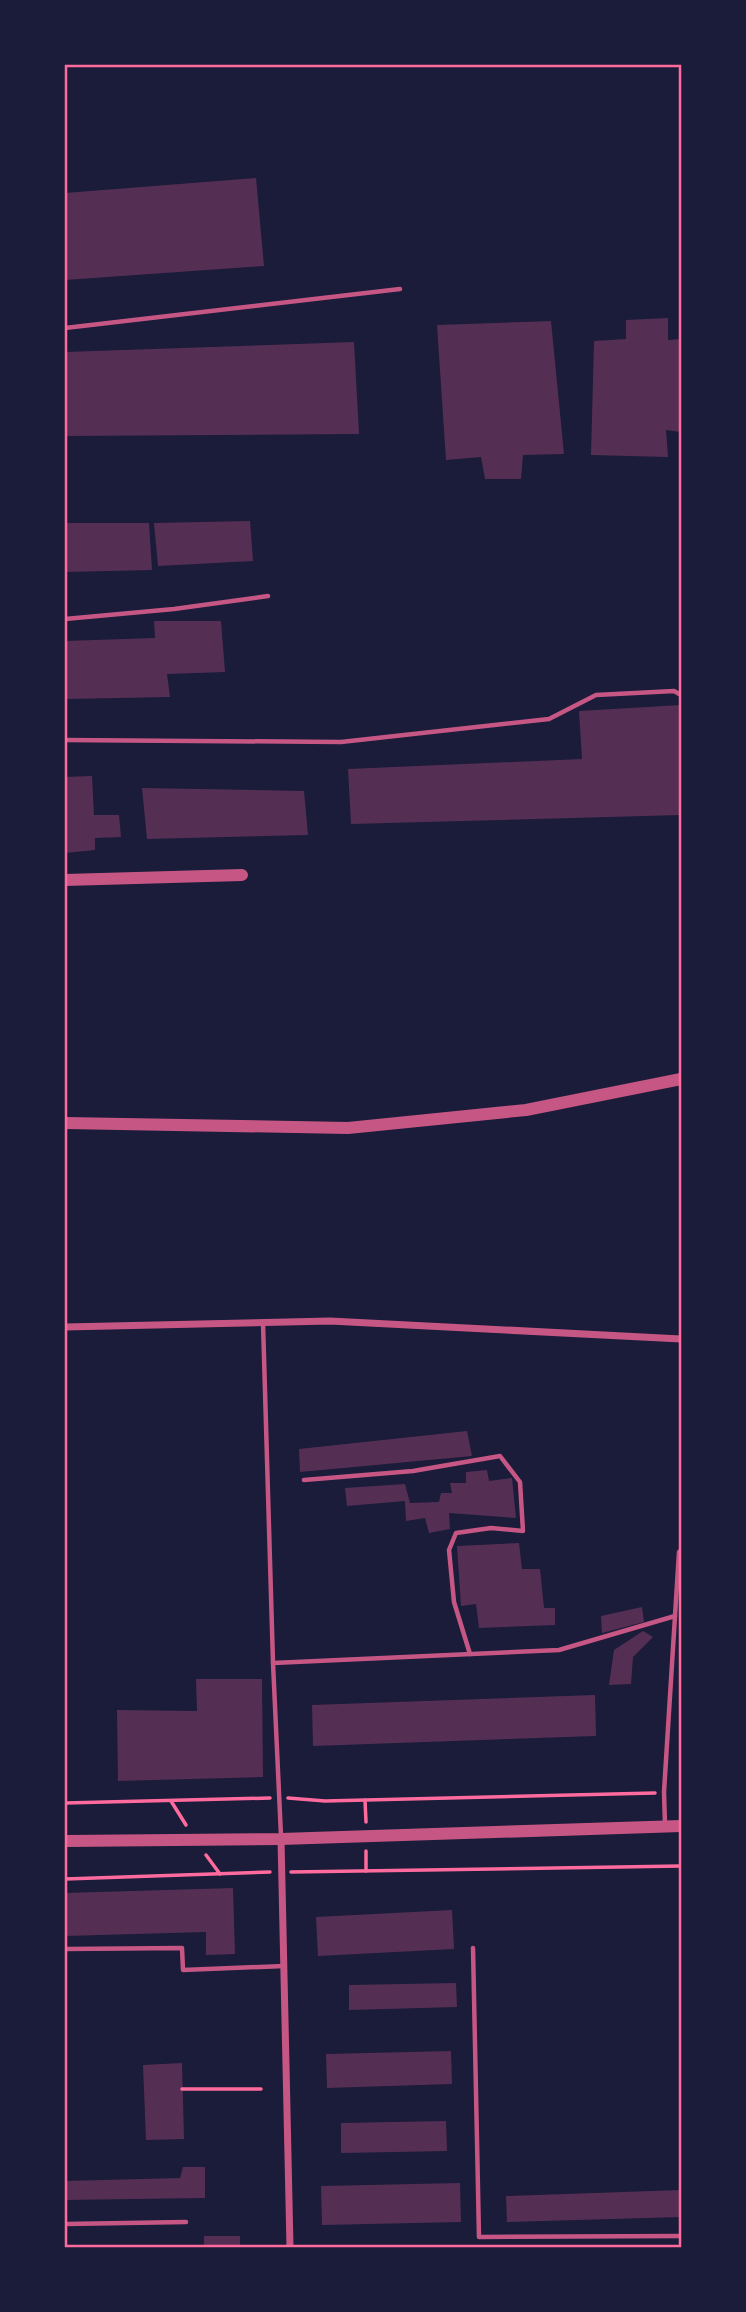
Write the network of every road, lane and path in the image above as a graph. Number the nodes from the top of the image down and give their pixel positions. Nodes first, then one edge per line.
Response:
1 (400, 289) dead end
2 (65, 328) edge
3 (268, 596) dead end
4 (65, 619) edge
5 (681, 695) edge
6 (65, 740) edge
7 (242, 875) dead end
8 (65, 880) edge
9 (681, 1079) edge
10 (65, 1124) edge
11 (262, 1323) junction
12 (65, 1327) edge
13 (681, 1339) edge
14 (304, 1480) dead end
15 (681, 1550) edge
16 (675, 1616) junction
17 (470, 1654) junction
18 (273, 1663) junction
19 (664, 1792) junction
20 (279, 1798) junction
21 (65, 1803) edge
22 (665, 1826) junction
23 (681, 1826) edge
24 (281, 1839) junction
25 (65, 1841) edge
26 (681, 1866) edge
27 (280, 1872) junction
28 (65, 1879) edge
29 (473, 1948) dead end
30 (65, 1949) edge
31 (284, 1966) junction
32 (183, 2089) dead end
33 (261, 2089) dead end
34 (186, 2222) dead end
35 (65, 2224) edge
36 (681, 2236) edge
37 (290, 2247) edge

1 - 2 lane
3 - 4 lane
5 - 6 lane
7 - 8 street
9 - 10 street
11 - 12 street
11 - 13 street
11 - 18 lane
14 - 17 lane
15 - 16 lane
16 - 17 lane
16 - 19 lane
17 - 18 lane
18 - 20 lane
19 - 20 path
19 - 22 lane
20 - 21 path
20 - 24 lane
22 - 23 street
22 - 24 street
24 - 25 street
24 - 27 street
26 - 27 path
27 - 28 path
27 - 31 street
29 - 36 lane
30 - 31 lane
31 - 37 street
32 - 33 path
34 - 35 lane

